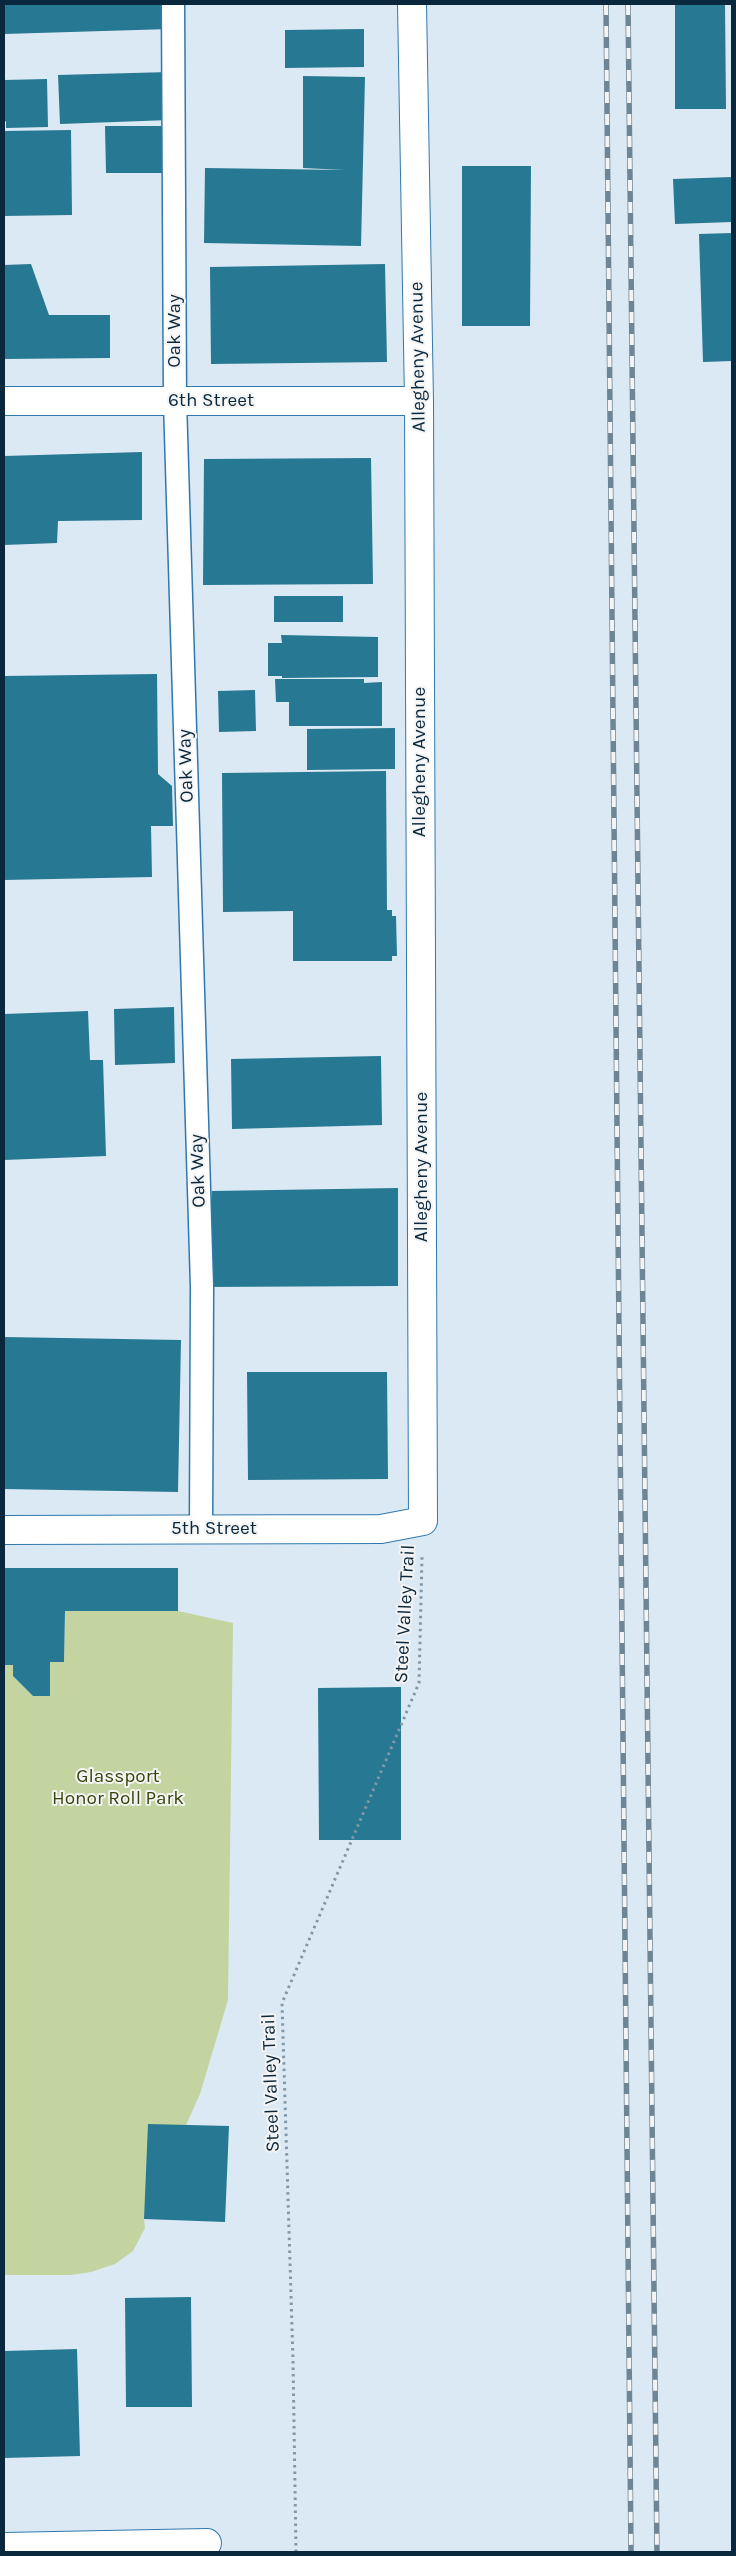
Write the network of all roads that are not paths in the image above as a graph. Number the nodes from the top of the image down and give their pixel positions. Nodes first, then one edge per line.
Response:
1 (174, 4) edge
2 (412, 4) edge
3 (4, 401) edge
4 (175, 401) junction
5 (419, 401) junction
6 (423, 1521) joint
7 (201, 1529) junction
8 (4, 1530) edge
9 (4, 2547) edge
10 (208, 2548) edge

1 - 4 lane, Oak Way
2 - 5 street, Allegheny Avenue
3 - 4 street, 6th Street
4 - 5 street, 6th Street
4 - 7 lane, Oak Way
5 - 6 street, Allegheny Avenue
6 - 7 street, 5th Street
7 - 8 street, 5th Street
9 - 10 street

